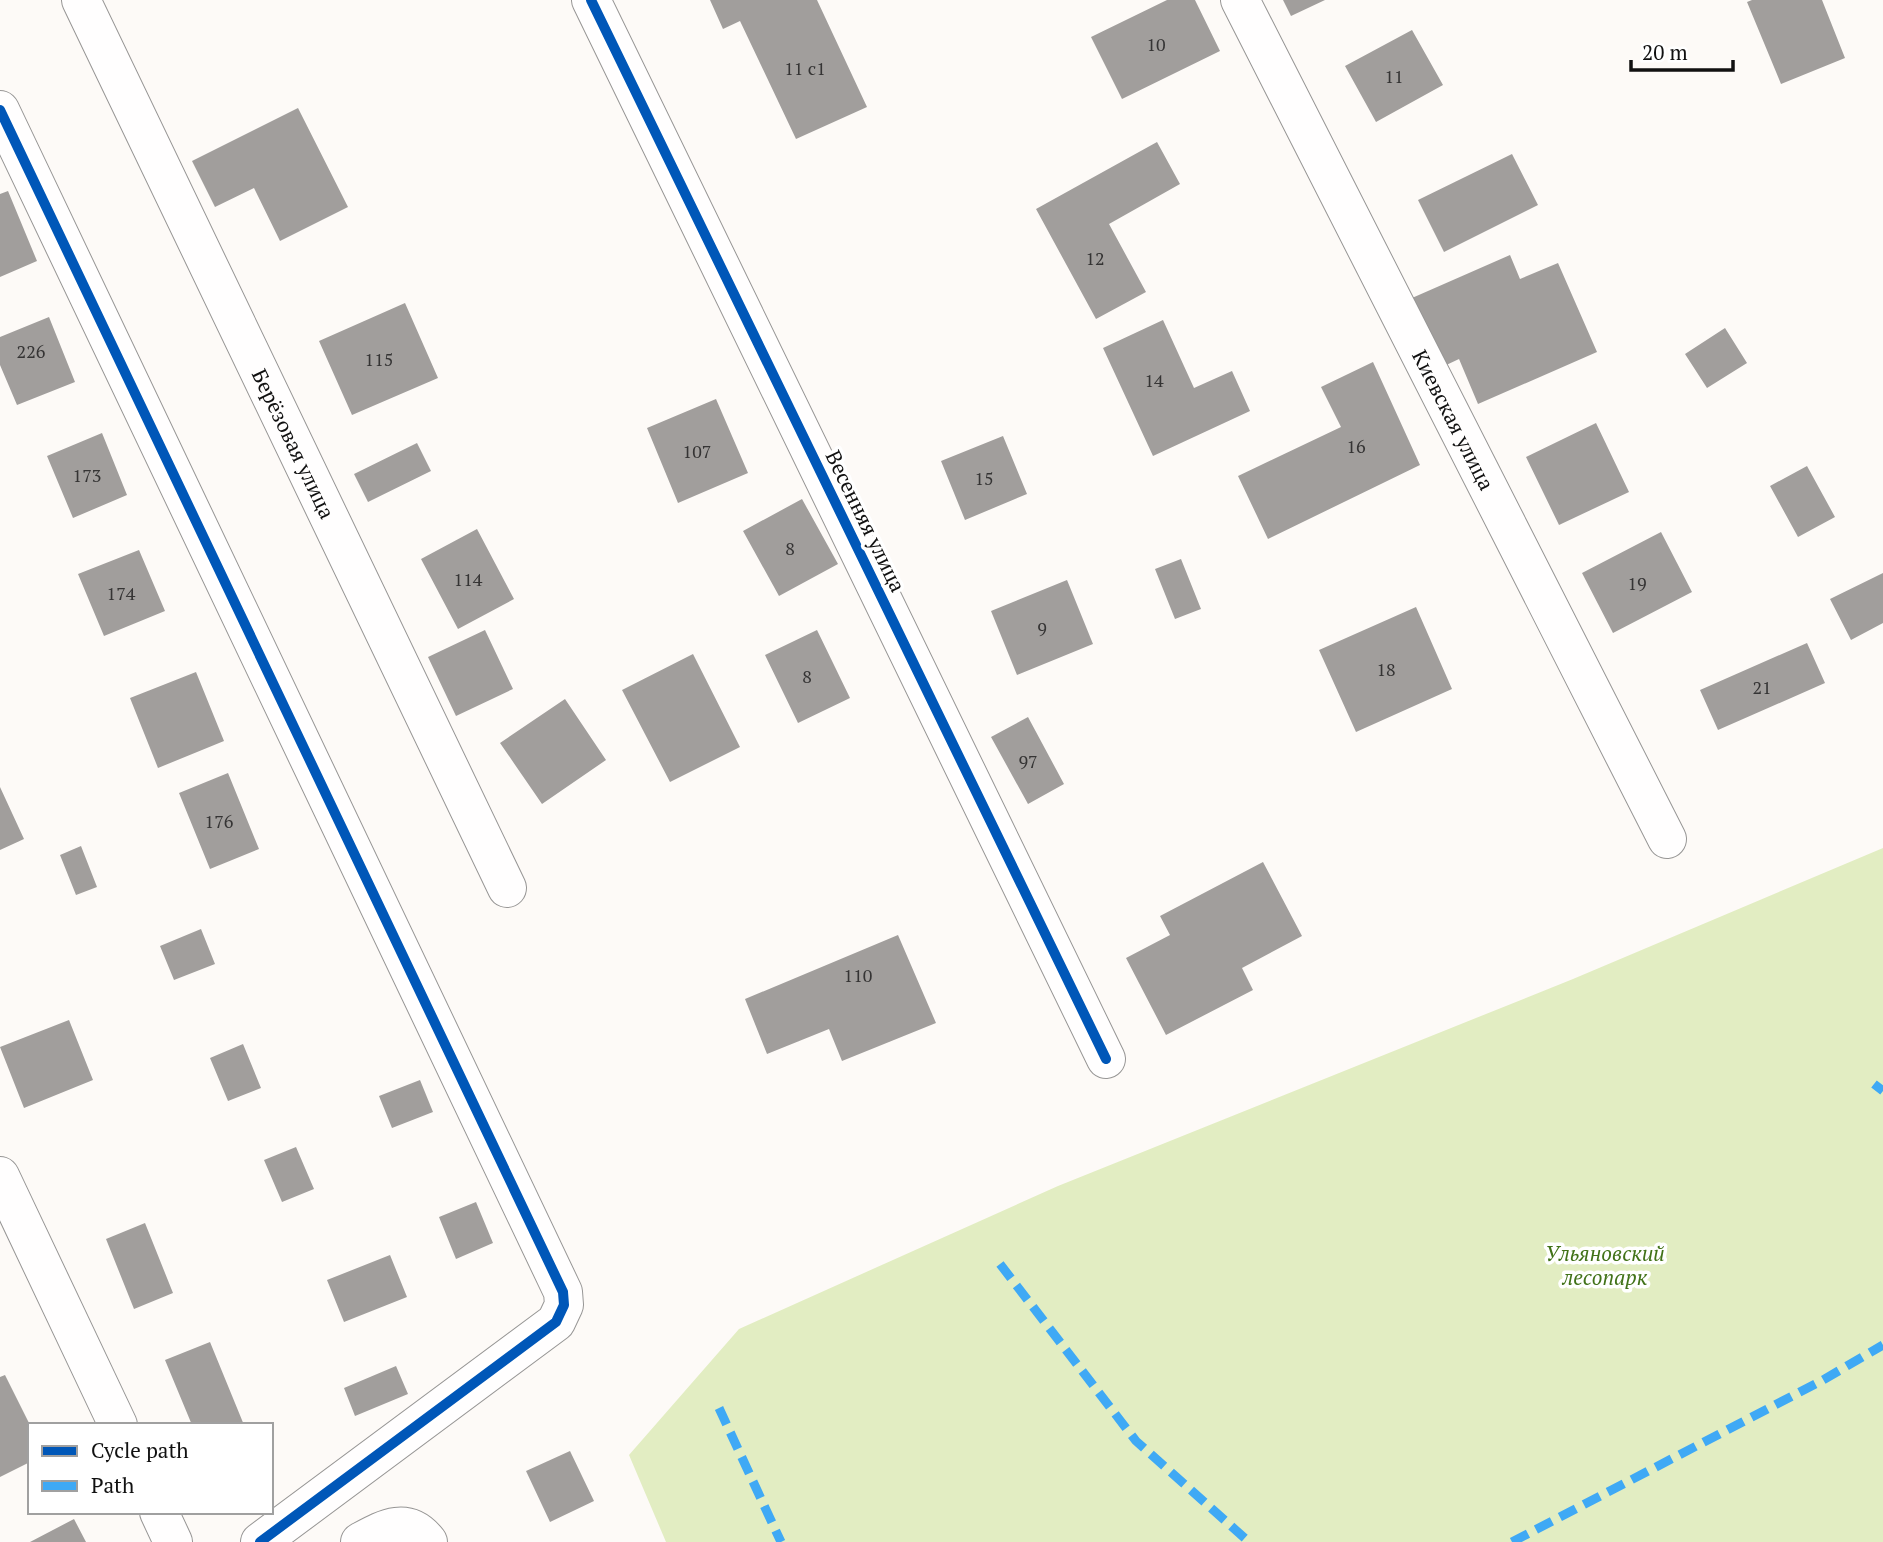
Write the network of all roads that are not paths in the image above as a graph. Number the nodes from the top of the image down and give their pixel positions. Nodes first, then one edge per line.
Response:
1 (81, 0) edge
2 (591, 0) edge
3 (1240, 0) edge
4 (0, 110) edge
5 (1667, 839) dead end
6 (507, 888) dead end
7 (1106, 1059) dead end
8 (0, 1176) edge
9 (117, 1423) edge
10 (160, 1514) edge
11 (173, 1542) edge
12 (260, 1542) edge
13 (360, 1542) edge
14 (428, 1542) edge

1 - 6 street, Берёзовая улица
2 - 7 street, Весенняя улица
3 - 5 street, Киевская улица
4 - 12 street
8 - 9 street
10 - 11 street
13 - 14 street

